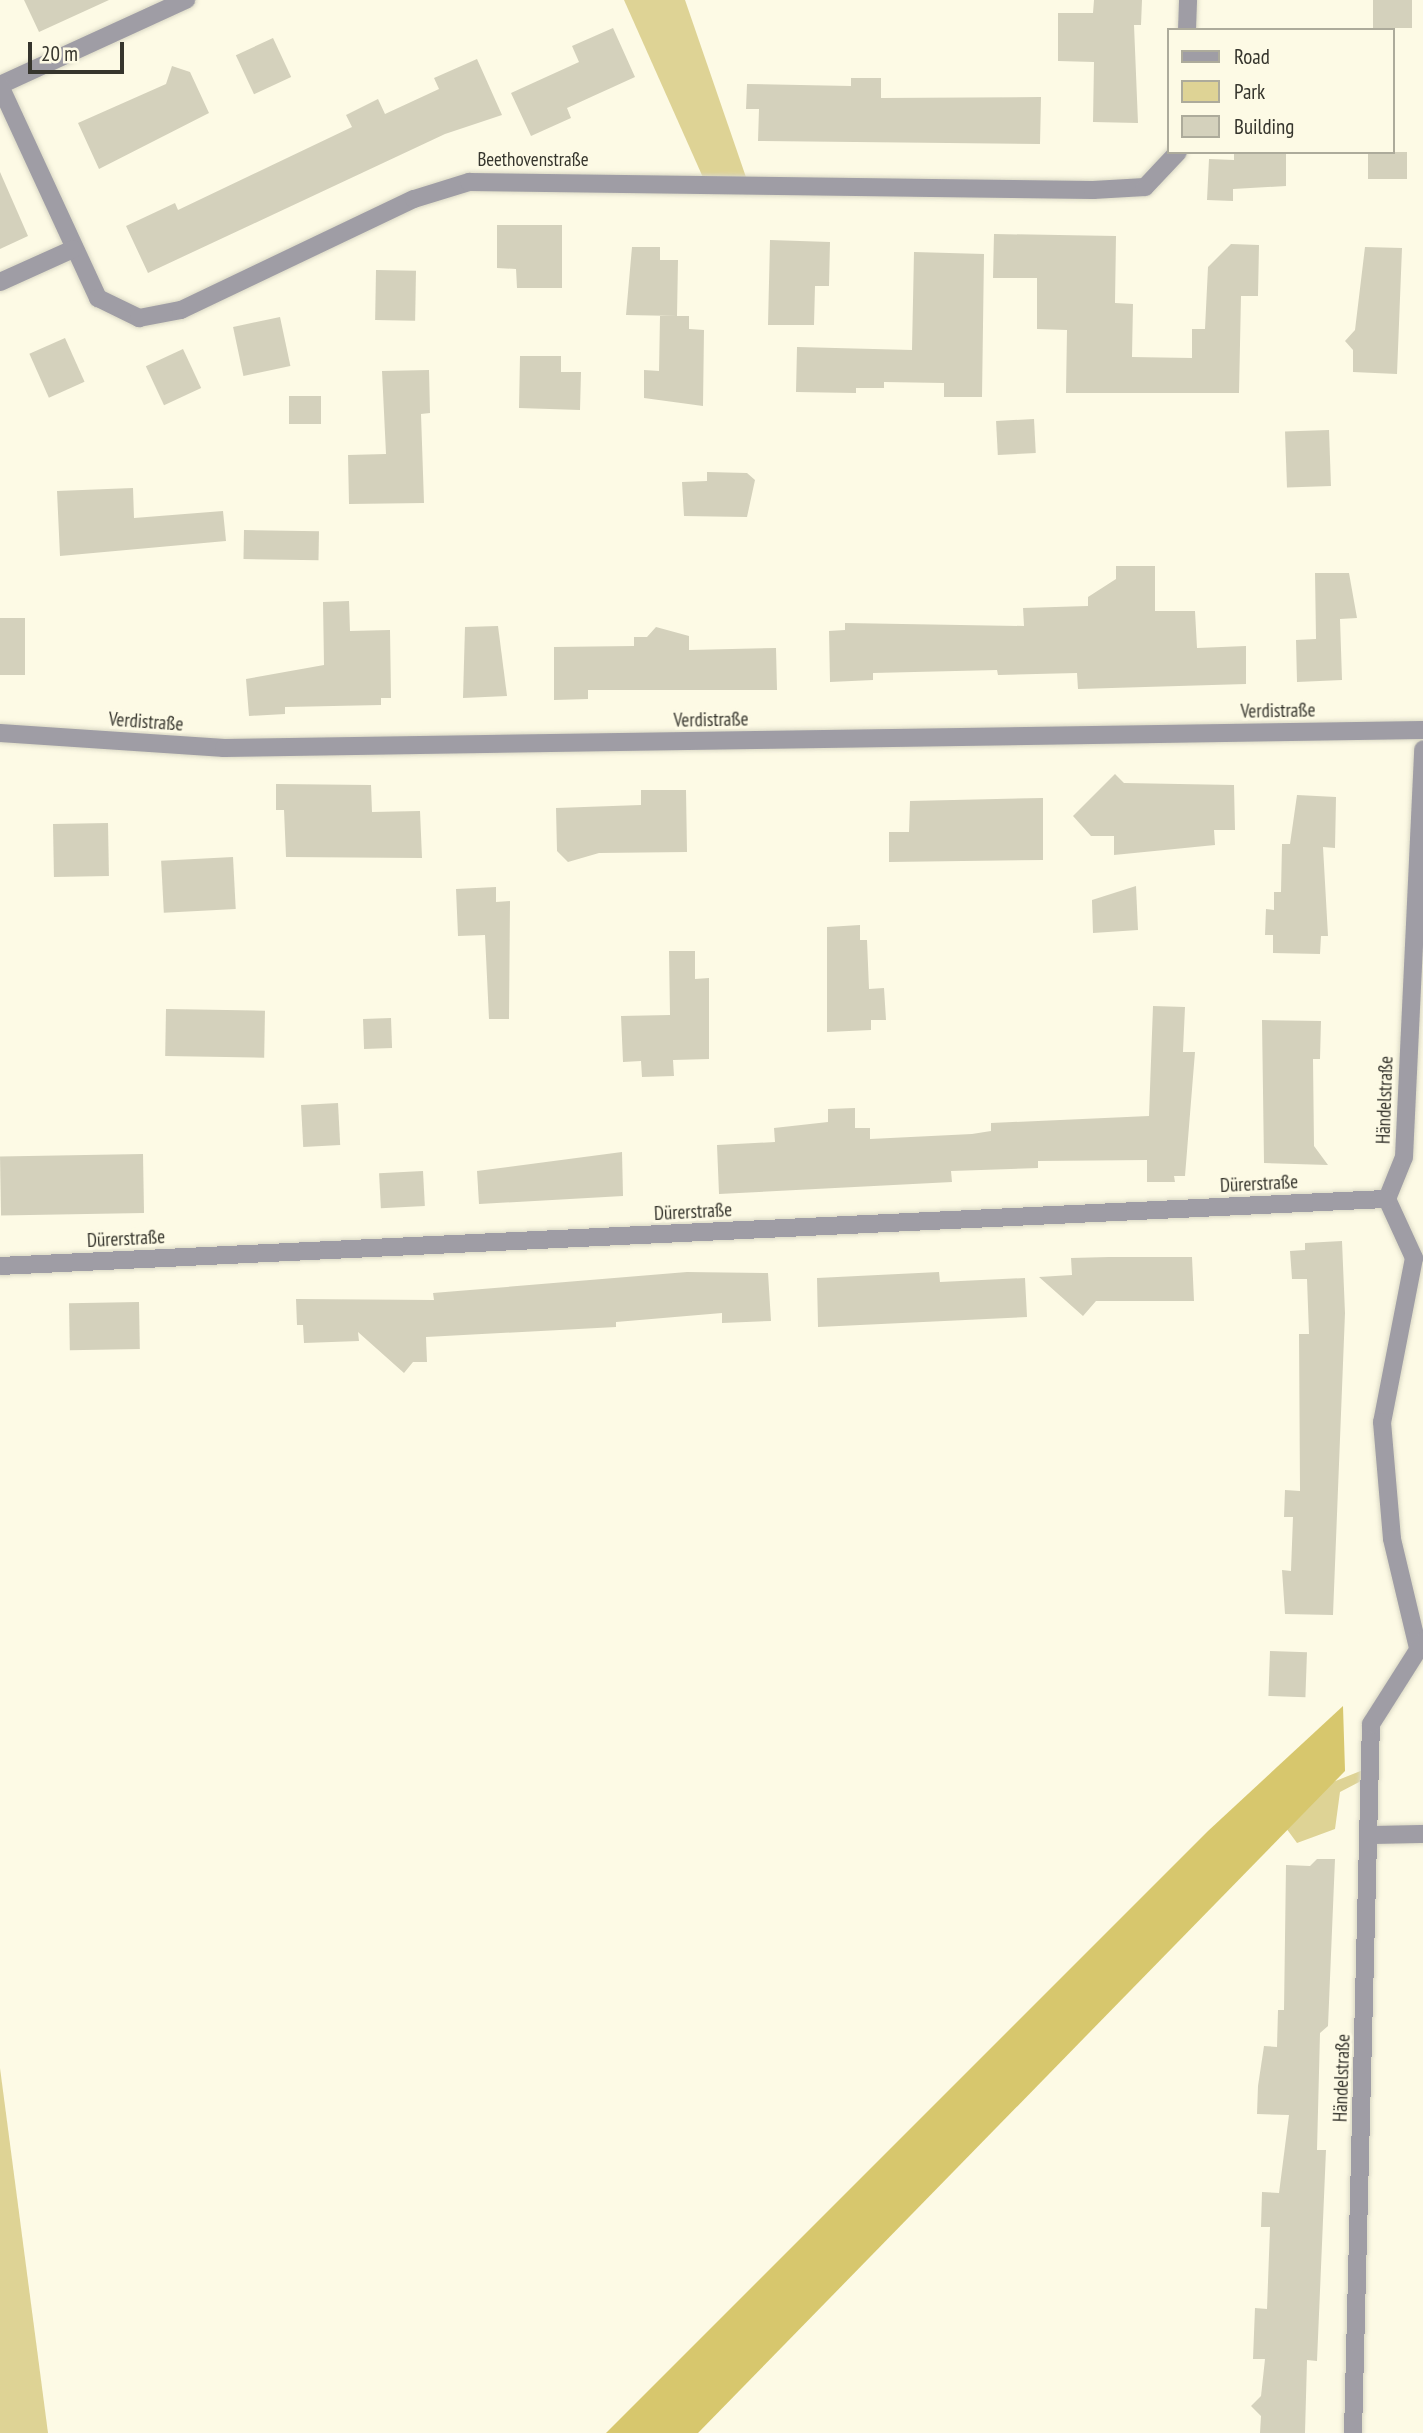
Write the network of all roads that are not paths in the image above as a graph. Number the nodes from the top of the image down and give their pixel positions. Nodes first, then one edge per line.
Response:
1 (186, 0) edge
2 (1188, 0) edge
3 (1187, 28) edge
4 (0, 86) edge
5 (1176, 154) edge
6 (73, 249) junction
7 (0, 282) edge
8 (1423, 730) edge
9 (0, 733) edge
10 (1423, 749) edge
11 (1387, 1199) junction
12 (0, 1266) edge
13 (1420, 1645) edge
14 (1423, 1834) edge
15 (1371, 1835) junction
16 (1353, 2433) edge

1 - 4 street
2 - 3 street
4 - 6 street, Beethovenstraße
5 - 6 street, Beethovenstraße
6 - 7 street
8 - 9 street, Verdistraße
10 - 11 street, Händelstraße
11 - 12 street, Dürerstraße
11 - 13 street
13 - 15 street, Händelstraße
14 - 15 street
15 - 16 street, Händelstraße

